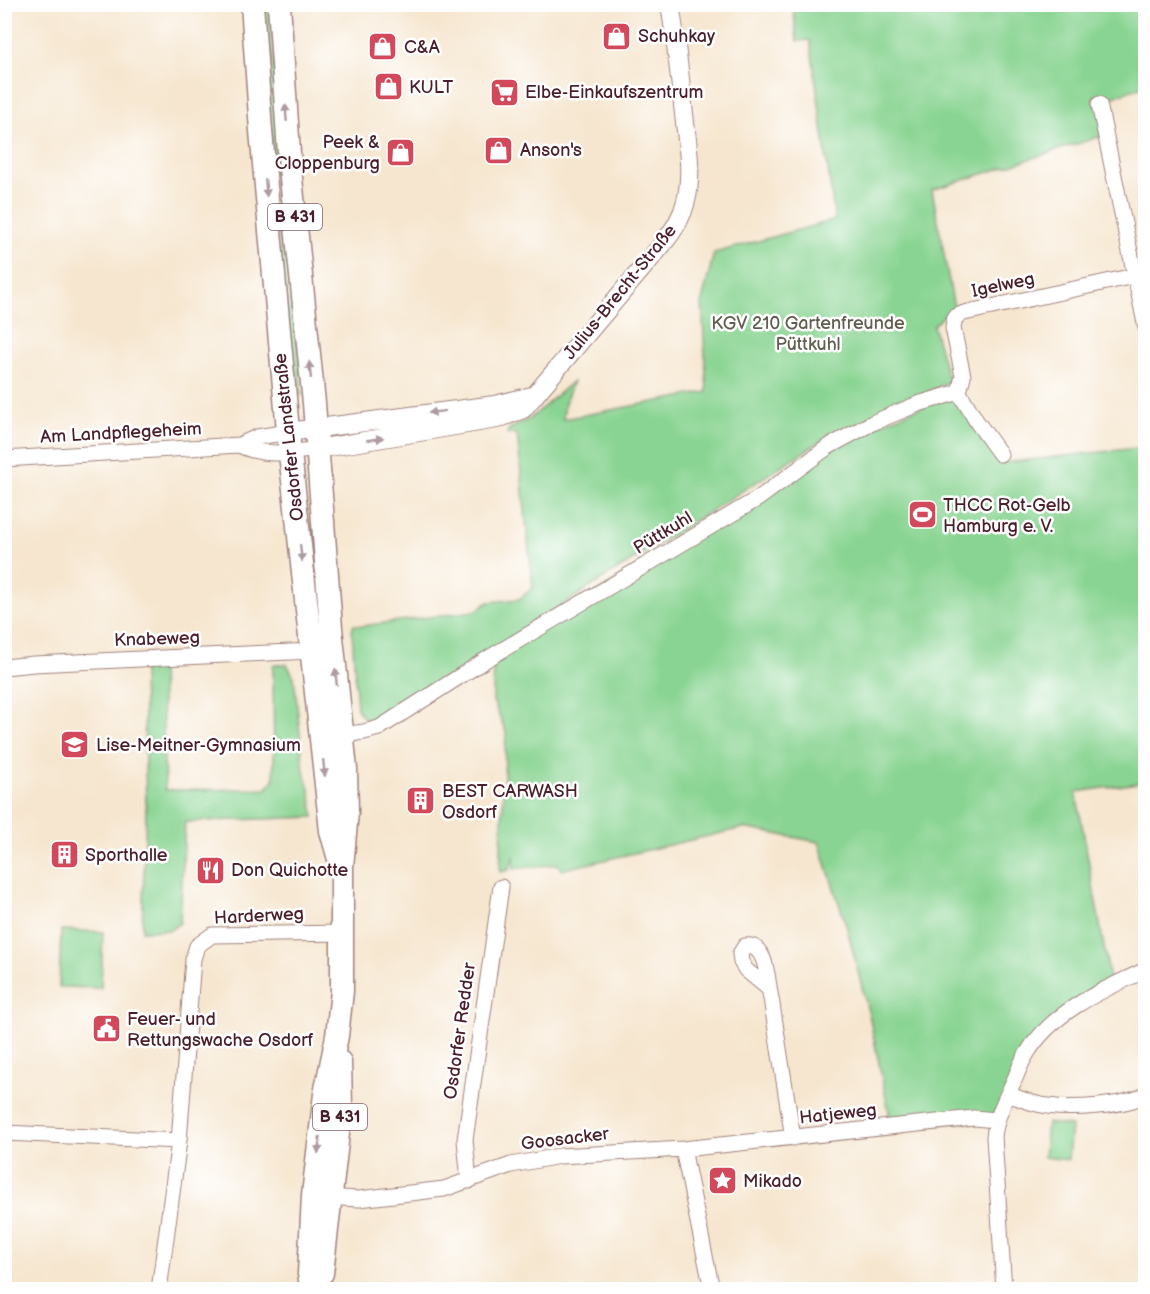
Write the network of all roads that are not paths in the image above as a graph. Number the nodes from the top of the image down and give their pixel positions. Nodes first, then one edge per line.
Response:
1 (252, 4) edge
2 (279, 4) edge
3 (670, 4) edge
4 (1099, 104) dead end
5 (1134, 276) junction
6 (1146, 328) edge
7 (959, 392) junction
8 (316, 438) junction
9 (289, 442) junction
10 (1000, 454) dead end
11 (4, 459) edge
12 (312, 651) junction
13 (4, 667) edge
14 (331, 737) junction
15 (501, 887) dead end
16 (343, 933) junction
17 (1146, 970) edge
18 (769, 989) dead end
19 (1008, 1094) junction
20 (1146, 1095) edge
21 (996, 1120) junction
22 (4, 1133) edge
23 (793, 1138) junction
24 (179, 1141) junction
25 (683, 1149) junction
26 (469, 1181) junction
27 (323, 1197) junction
28 (159, 1290) edge
29 (312, 1290) edge
30 (319, 1290) edge
31 (712, 1290) edge
32 (1004, 1290) edge

1 -> 9 main road, Osdorfer Landstraße / B 431
8 -> 2 main road, Osdorfer Landstraße / B 431
3 - 8 street, Julius-Brecht-Straße
4 - 5 street
5 - 6 street
5 - 7 street, Igelweg
7 - 10 street
7 - 14 street, Püttkuhl
8 - 9 street, Julius-Brecht-Straße
14 -> 8 main road, Osdorfer Landstraße / B 431
9 - 11 street, Am Landpflegeheim
9 -> 12 main road, Osdorfer Landstraße / B 431
12 - 13 street, Knabeweg
12 - 14 main road, Osdorfer Landstraße / B 431
14 - 16 main road, Osdorfer Landstraße / B 431
15 - 26 street, Osdorfer Redder
16 - 24 street, Harderweg
16 - 27 main road, Osdorfer Landstraße / B 431
17 - 19 street
18 - 23 street
19 - 20 street
19 - 21 street
21 - 23 street, Hatjeweg
21 - 32 street
22 - 24 street
23 - 25 street, Hatjeweg
24 - 28 street, Harderweg
25 - 26 street, Goosacker
25 - 31 street
26 - 27 street, Goosacker
27 - 29 main road, Osdorfer Landstraße / B 431
27 - 30 main road, Osdorfer Landstraße / B 431

